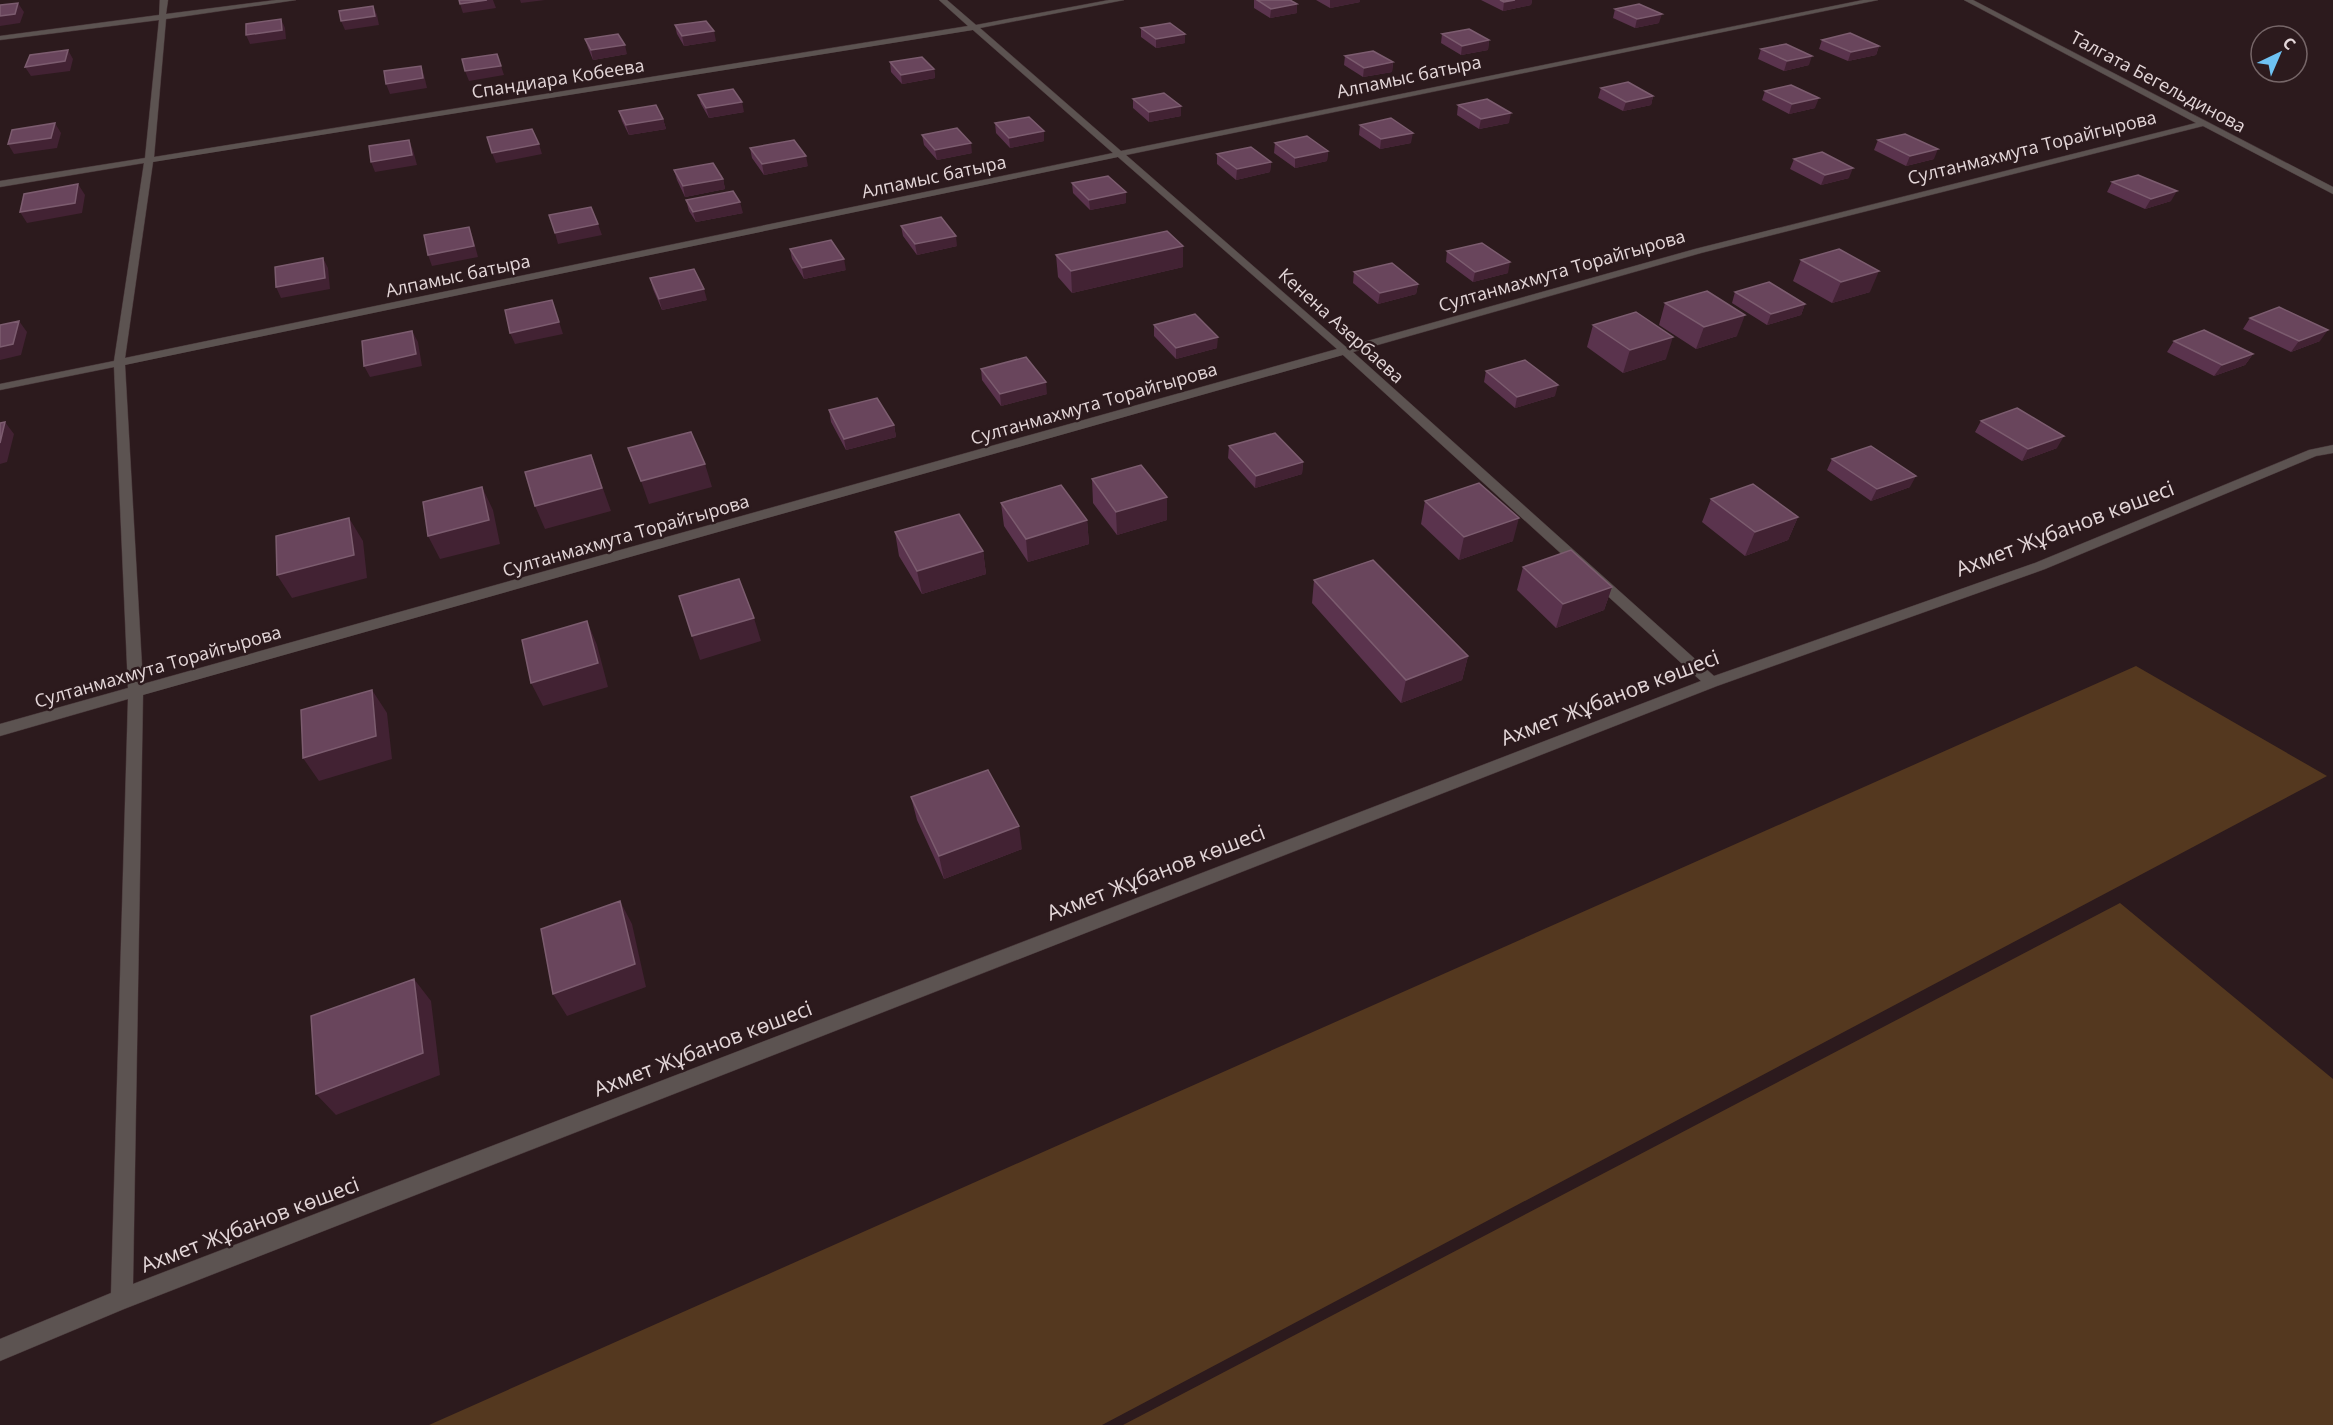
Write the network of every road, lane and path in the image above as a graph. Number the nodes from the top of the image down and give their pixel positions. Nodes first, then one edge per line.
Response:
1 (164, 0) edge
2 (292, 0) edge
3 (943, 0) edge
4 (1120, 0) edge
5 (1874, 0) edge
6 (1968, 0) edge
7 (162, 17) junction
8 (975, 27) junction
9 (0, 38) edge
10 (2201, 124) junction
11 (1123, 155) junction
12 (149, 161) junction
13 (0, 184) edge
14 (2333, 191) edge
15 (1345, 351) junction
16 (119, 363) junction
17 (0, 387) edge
18 (2333, 448) edge
19 (1712, 682) junction
20 (136, 693) junction
21 (0, 730) edge
22 (122, 1299) junction
23 (0, 1350) edge

1 - 7 street
2 - 7 street
3 - 8 street, Кенена Азербаева
4 - 8 street, Спандиара Кобеева
5 - 11 street, Алпамыс батыра
6 - 10 street, Талгата Бегельдинова
7 - 9 street
7 - 12 street
8 - 11 street, Кенена Азербаева
8 - 12 street, Спандиара Кобеева
10 - 14 street, Талгата Бегельдинова
10 - 15 street, Султанмахмута Торайгырова
11 - 15 street, Кенена Азербаева
11 - 16 street, Алпамыс батыра
12 - 13 street, Спандиара Кобеева
12 - 16 street
15 - 19 street, Кенена Азербаева
15 - 20 street, Султанмахмута Торайгырова
16 - 17 street, Алпамыс батыра
16 - 20 street
18 - 19 street, Ахмет Жұбанов көшесі
19 - 22 street, Ахмет Жұбанов көшесі
20 - 21 street, Султанмахмута Торайгырова
20 - 22 street
22 - 23 street, Ахмет Жұбанов көшесі

